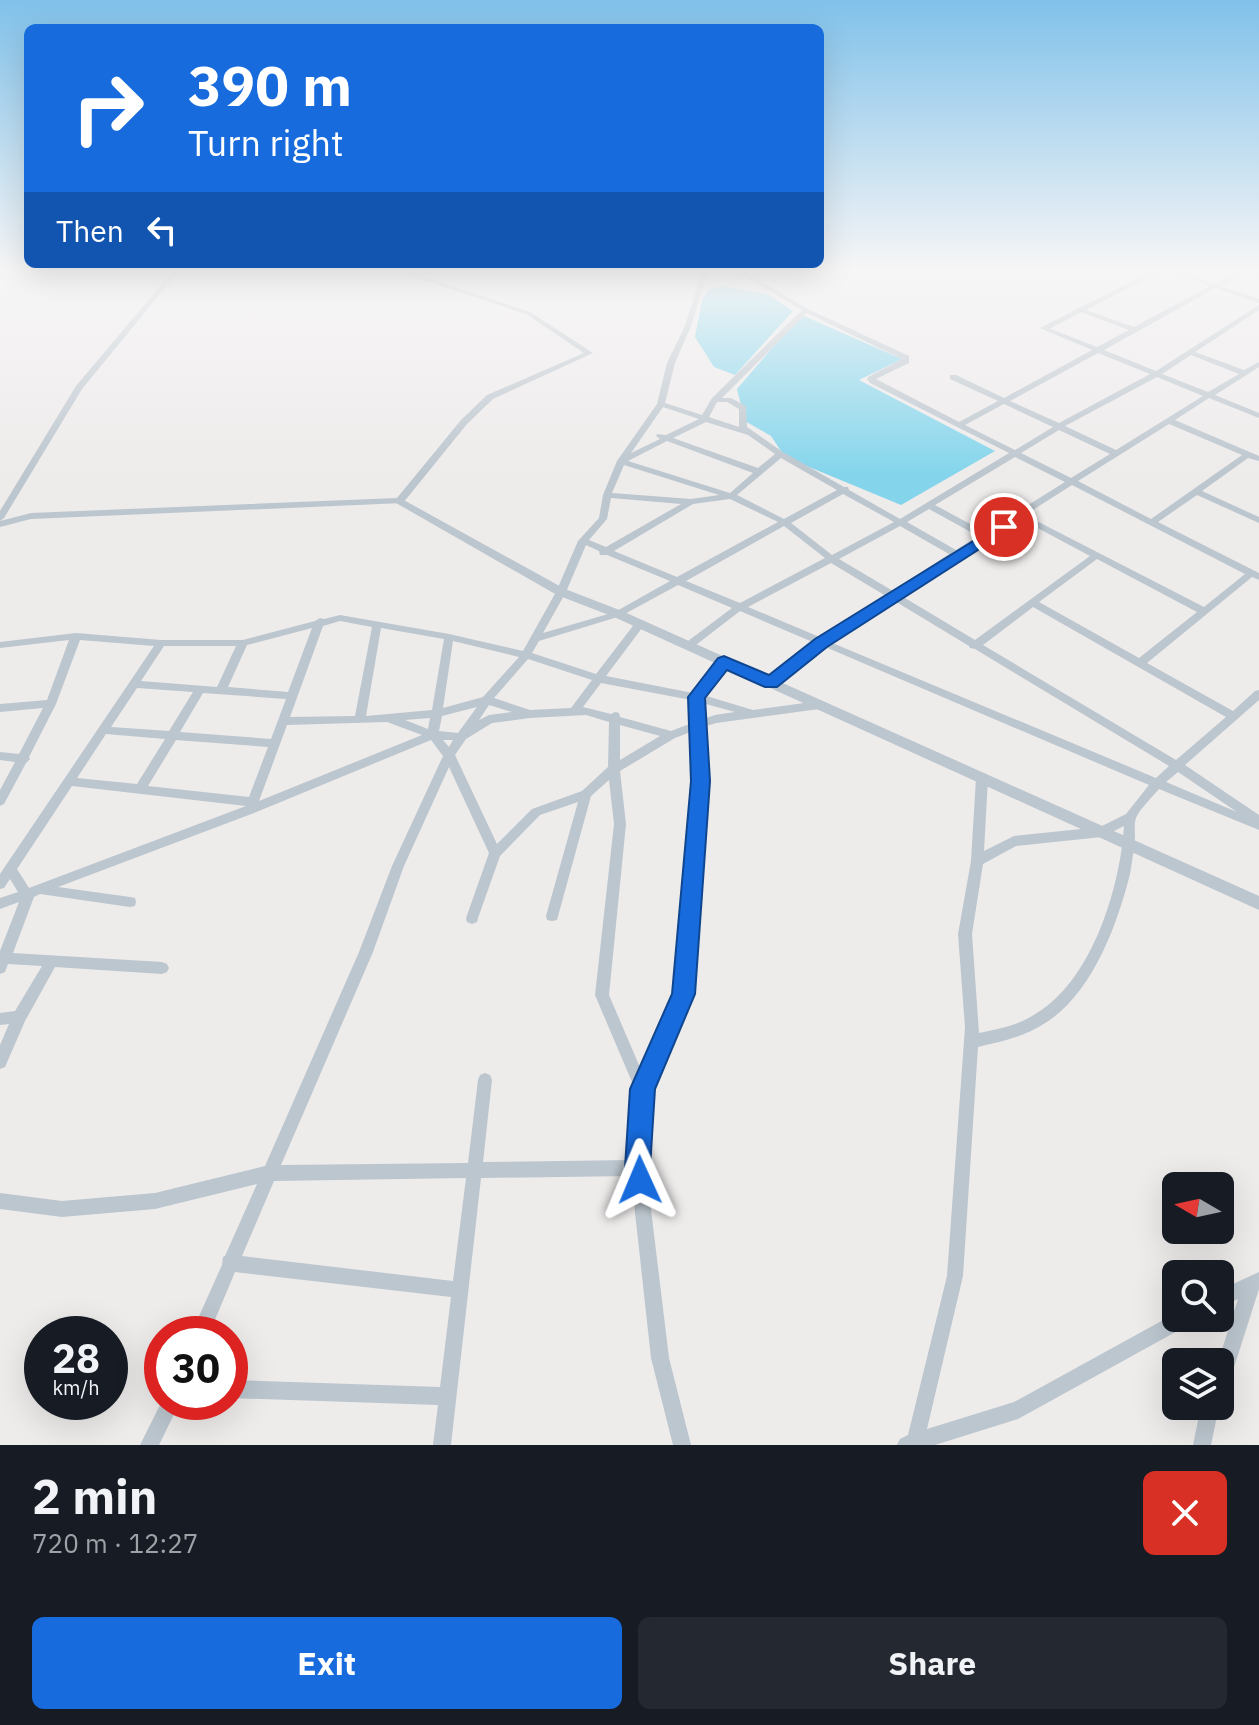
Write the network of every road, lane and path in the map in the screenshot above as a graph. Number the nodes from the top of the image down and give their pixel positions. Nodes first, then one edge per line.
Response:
1 (119, 339) edge
2 (568, 339) edge
3 (682, 339) edge
4 (776, 339) edge
5 (867, 339) edge
6 (1072, 339) edge
7 (1119, 339) edge
8 (1208, 339) edge
9 (1100, 351) junction
10 (1190, 352) junction
11 (1259, 364) edge
12 (1244, 373) junction
13 (1156, 374) junction
14 (953, 377) dead end
15 (1209, 396) junction
16 (715, 400) junction
17 (1002, 400) junction
18 (661, 404) junction
19 (1259, 416) edge
20 (703, 420) junction
21 (1170, 421) junction
22 (959, 425) junction
23 (1060, 426) junction
24 (645, 429) junction
25 (749, 434) junction
26 (662, 438) junction
27 (780, 454) junction
28 (1014, 454) junction
29 (1118, 454) junction
30 (1248, 454) junction
31 (1259, 459) edge
32 (621, 461) junction
33 (757, 471) junction
34 (1070, 484) junction
35 (845, 489) junction
36 (1196, 491) junction
37 (607, 495) junction
38 (731, 496) junction
39 (400, 501) junction
40 (691, 502) junction
41 (929, 505) junction
42 (1259, 506) edge
43 (1247, 514) junction
44 (1021, 516) junction
45 (0, 518) edge
46 (1259, 520) edge
47 (784, 522) junction
48 (901, 522) junction
49 (1151, 523) junction
50 (0, 524) edge
51 (987, 537) junction
52 (583, 541) junction
53 (603, 553) junction
54 (956, 554) junction
55 (1096, 556) junction
56 (832, 559) junction
57 (1256, 575) edge
58 (674, 582) junction
59 (561, 592) junction
60 (893, 597) junction
61 (1033, 603) junction
62 (737, 609) junction
63 (1204, 611) junction
64 (618, 614) junction
65 (320, 621) junction
66 (640, 624) junction
67 (377, 625) junction
68 (76, 636) junction
69 (449, 637) junction
70 (535, 639) junction
71 (161, 643) junction
72 (243, 643) junction
73 (821, 643) junction
74 (0, 645) edge
75 (688, 646) junction
76 (974, 646) junction
77 (526, 655) junction
78 (724, 662) junction
79 (1141, 662) junction
80 (596, 678) junction
81 (771, 683) junction
82 (134, 684) junction
83 (201, 688) junction
84 (221, 690) junction
85 (1259, 694) edge
86 (293, 696) junction
87 (696, 697) junction
88 (487, 700) junction
89 (51, 704) junction
90 (819, 705) junction
91 (0, 708) edge
92 (575, 710) junction
93 (438, 713) junction
94 (750, 713) junction
95 (530, 714) junction
96 (385, 716) junction
97 (615, 716) junction
98 (1234, 716) junction
99 (360, 720) junction
100 (283, 721) junction
101 (696, 724) junction
102 (103, 730) junction
103 (172, 735) junction
104 (433, 735) junction
105 (671, 735) junction
106 (461, 737) junction
107 (275, 743) junction
108 (449, 755) junction
109 (0, 756) edge
110 (24, 759) junction
111 (1178, 766) junction
112 (614, 769) junction
113 (982, 778) junction
114 (69, 781) junction
115 (1155, 785) junction
116 (140, 789) junction
117 (586, 794) junction
118 (0, 801) edge
119 (252, 806) junction
120 (1130, 817) junction
121 (1259, 824) edge
122 (1102, 832) junction
123 (1130, 846) junction
124 (495, 853) junction
125 (977, 861) junction
126 (10, 868) junction
127 (0, 884) edge
128 (34, 893) junction
129 (130, 902) dead end
130 (1259, 903) edge
131 (0, 904) edge
132 (552, 916) dead end
133 (472, 918) dead end
134 (2, 961) edge
135 (52, 961) junction
136 (162, 968) dead end
137 (19, 1017) junction
138 (0, 1019) edge
139 (970, 1042) junction
140 (0, 1062) edge
141 (485, 1080) dead end
142 (642, 1089) junction
143 (473, 1168) junction
144 (638, 1168) junction
145 (269, 1173) junction
146 (0, 1201) edge
147 (229, 1263) junction
148 (1255, 1281) edge
149 (460, 1290) junction
150 (1234, 1292) edge
151 (207, 1316) edge
152 (1162, 1330) edge
153 (1232, 1348) edge
154 (248, 1390) edge
155 (448, 1396) junction
156 (162, 1420) edge
157 (1207, 1420) edge
158 (910, 1444) edge
159 (149, 1445) edge
160 (442, 1445) edge
161 (682, 1445) edge
162 (1202, 1445) edge

1 - 45 street
2 - 39 street
3 - 18 street
4 - 16 street
5 - 22 street
6 - 9 street
7 - 9 street
8 - 10 street
9 - 13 street
9 - 17 street
10 - 12 street
10 - 13 street
11 - 12 street
12 - 15 street
13 - 15 street
13 - 23 street
14 - 17 street
15 - 19 street
15 - 21 street
16 - 20 street
16 - 25 street
17 - 22 street
17 - 23 street
18 - 20 street
18 - 24 street
20 - 25 street
20 - 26 street
21 - 29 street
21 - 30 street
22 - 28 street
23 - 28 street
23 - 29 street
24 - 26 street
24 - 32 street
25 - 27 street
26 - 32 street
26 - 33 street
27 - 33 street
27 - 35 street
28 - 34 street
28 - 41 street
29 - 34 street
30 - 31 street
30 - 36 street
32 - 37 street
32 - 38 street
33 - 38 street
34 - 44 street
34 - 49 street
35 - 47 street
35 - 48 street
36 - 43 street
36 - 49 street
37 - 40 street
37 - 52 street
38 - 40 street
38 - 47 street
39 - 50 street
39 - 59 street
40 - 53 street
41 - 48 street
41 - 51 street
42 - 43 street
43 - 46 street
44 - 51 street
44 - 55 street
47 - 56 street
47 - 58 street
48 - 54 street
48 - 56 street
49 - 57 street
51 - 54 street
52 - 53 street
52 - 59 street
53 - 58 street
54 - 60 street
55 - 61 street
55 - 63 street
56 - 60 street
56 - 62 street
57 - 63 street
58 - 62 street
58 - 64 street
59 - 64 street
59 - 70 street
60 - 73 street
60 - 76 street
61 - 76 street
61 - 79 street
62 - 73 street
62 - 75 street
63 - 79 street
64 - 66 street
64 - 70 street
65 - 67 street
65 - 72 street
65 - 86 street
66 - 75 street
66 - 80 street
67 - 69 street
67 - 99 street
68 - 71 street
68 - 74 street
68 - 89 street
69 - 77 street
69 - 93 street
70 - 77 street
71 - 72 street
71 - 82 street
72 - 84 street
73 - 81 street
73 - 115 street
75 - 78 street
76 - 111 street
77 - 80 street
77 - 88 street
78 - 81 street
78 - 87 street
79 - 98 street
80 - 87 street
80 - 92 street
81 - 90 street
82 - 83 street
82 - 102 street
83 - 84 street
83 - 103 street
84 - 86 street
85 - 98 street
86 - 100 street
87 - 94 street
87 - 101 street
88 - 93 street
88 - 95 street
88 - 106 street
89 - 91 street
89 - 110 street
90 - 94 street
90 - 113 street
92 - 95 street
92 - 97 street
93 - 96 street
93 - 104 street
94 - 101 street
95 - 106 street
96 - 99 street
96 - 104 street
97 - 105 street
97 - 112 street
98 - 111 street
99 - 100 street
100 - 107 street
101 - 105 street
101 - 142 street
102 - 103 street
102 - 114 street
103 - 107 street
103 - 116 street
104 - 106 street
104 - 108 street
104 - 119 street
105 - 112 street
106 - 108 street
107 - 119 street
108 - 124 street
108 - 145 street
109 - 110 street
110 - 118 street
111 - 115 street
111 - 121 street
112 - 117 street
112 - 142 street
113 - 122 street
113 - 125 street
114 - 116 street
114 - 126 street
115 - 120 street
115 - 121 street
116 - 119 street
117 - 124 street
117 - 132 street
119 - 128 street
120 - 122 street
120 - 123 street
122 - 123 street
122 - 125 street
123 - 130 street
123 - 139 street
124 - 133 street
125 - 139 street
126 - 127 street
126 - 128 street
128 - 129 street
128 - 131 street
128 - 134 street
134 - 135 street
135 - 136 street
135 - 137 street
137 - 138 street
137 - 140 street
139 - 158 street
141 - 143 street
142 - 144 street
143 - 144 street
143 - 145 street
143 - 149 street
144 - 161 street
145 - 146 street
145 - 147 street
147 - 149 street
147 - 151 street
148 - 150 street
148 - 153 street
149 - 155 street
152 - 158 street
154 - 155 street
155 - 160 street
156 - 159 street
157 - 162 street

